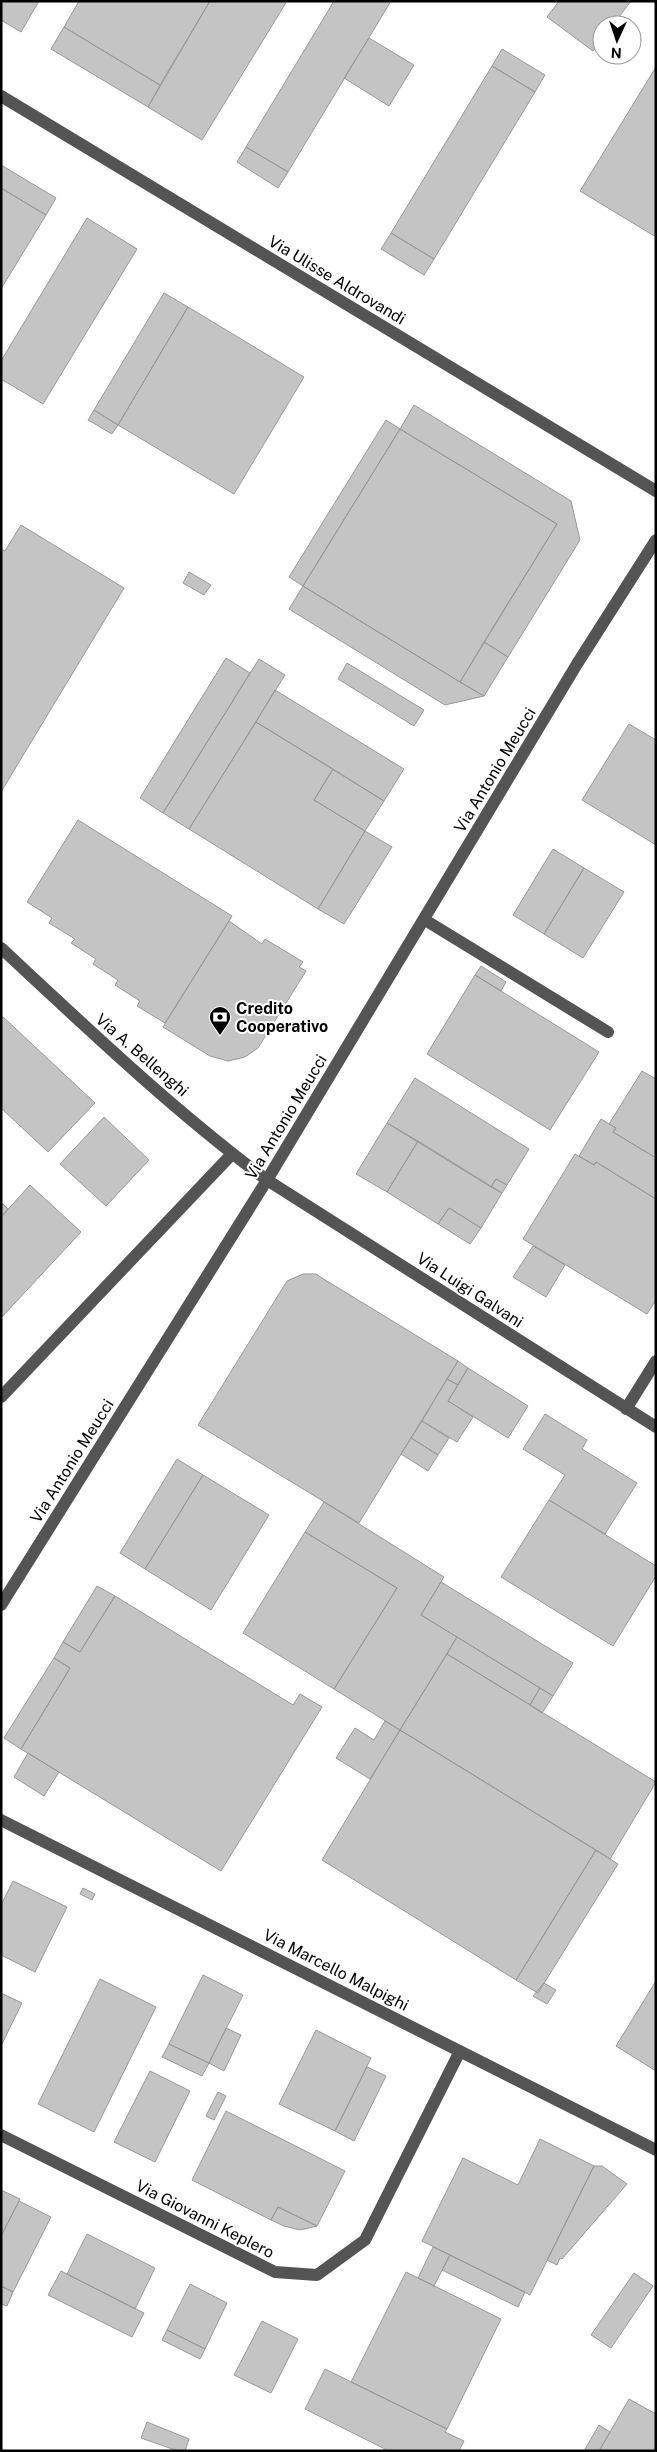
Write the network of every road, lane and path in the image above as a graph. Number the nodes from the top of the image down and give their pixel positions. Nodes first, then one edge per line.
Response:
1 (1, 96) edge
2 (656, 491) edge
3 (656, 540) edge
4 (425, 920) junction
5 (1, 948) edge
6 (608, 1032) dead end
7 (232, 1154) junction
8 (267, 1180) junction
9 (656, 1361) edge
10 (1, 1397) edge
11 (626, 1409) junction
12 (656, 1427) edge
13 (1, 1605) edge
14 (1, 1820) edge
15 (460, 2051) junction
16 (1, 2135) edge
17 (656, 2150) edge

1 - 2 street, Via Ulisse Aldrovandi
3 - 4 street, Via Antonio Meucci
4 - 6 street
4 - 8 street, Via Antonio Meucci
5 - 7 street, Via A. Bellenghi
7 - 8 street, Via A. Bellenghi
7 - 10 street
8 - 11 street, Via Luigi Galvani
8 - 13 street, Via Antonio Meucci
9 - 11 street
11 - 12 street, Via Luigi Galvani
14 - 15 street, Via Marcello Malpighi
15 - 16 street, Via Giovanni Keplero
15 - 17 street, Via Marcello Malpighi

